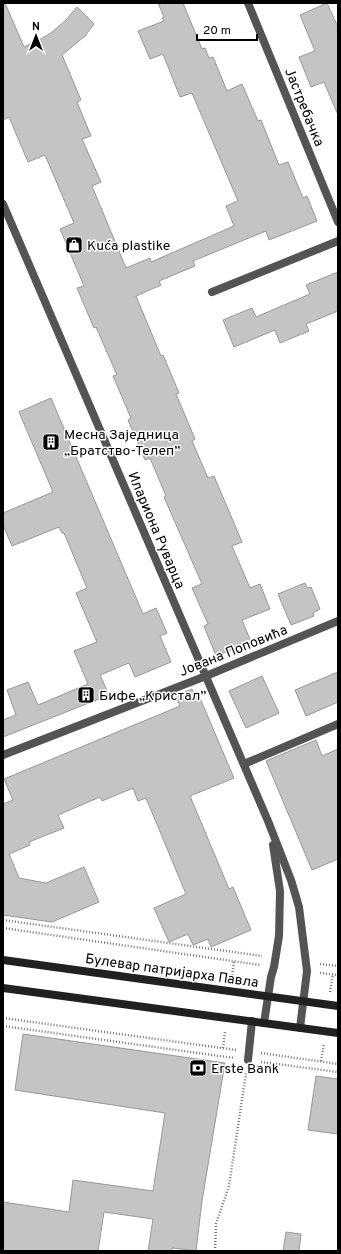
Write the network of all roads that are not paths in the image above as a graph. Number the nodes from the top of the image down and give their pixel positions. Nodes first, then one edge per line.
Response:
1 (248, 3) edge
2 (3, 204) edge
3 (338, 222) edge
4 (338, 241) edge
5 (212, 292) dead end
6 (338, 621) edge
7 (206, 676) junction
8 (338, 724) edge
9 (3, 755) edge
10 (244, 764) junction
11 (268, 821) junction
12 (3, 960) edge
13 (3, 988) edge
14 (268, 996) junction
15 (304, 1002) junction
16 (338, 1006) edge
17 (252, 1021) junction
18 (264, 1023) junction
19 (300, 1028) junction
20 (338, 1033) edge
21 (248, 1056) road end

1 - 3 street, Јастребачка
2 - 7 street, Илариона Руварца
4 - 5 street
6 - 7 street, Јована Поповића
7 - 9 street, Јована Поповића
7 - 10 street, Илариона Руварца
8 - 10 street
10 - 11 street, Илариона Руварца
11 - 14 street, Илариона Руварца
11 - 15 street, Илариона Руварца
12 - 14 main road, Булевар патријарха Павла
13 - 17 main road
14 - 15 main road, Булевар патријарха Павла
14 - 18 street, Илариона Руварца
15 - 16 main road, Булевар патријарха Павла
15 - 19 street, Илариона Руварца
17 - 18 main road
17 - 21 street
18 - 19 main road
19 - 20 main road

